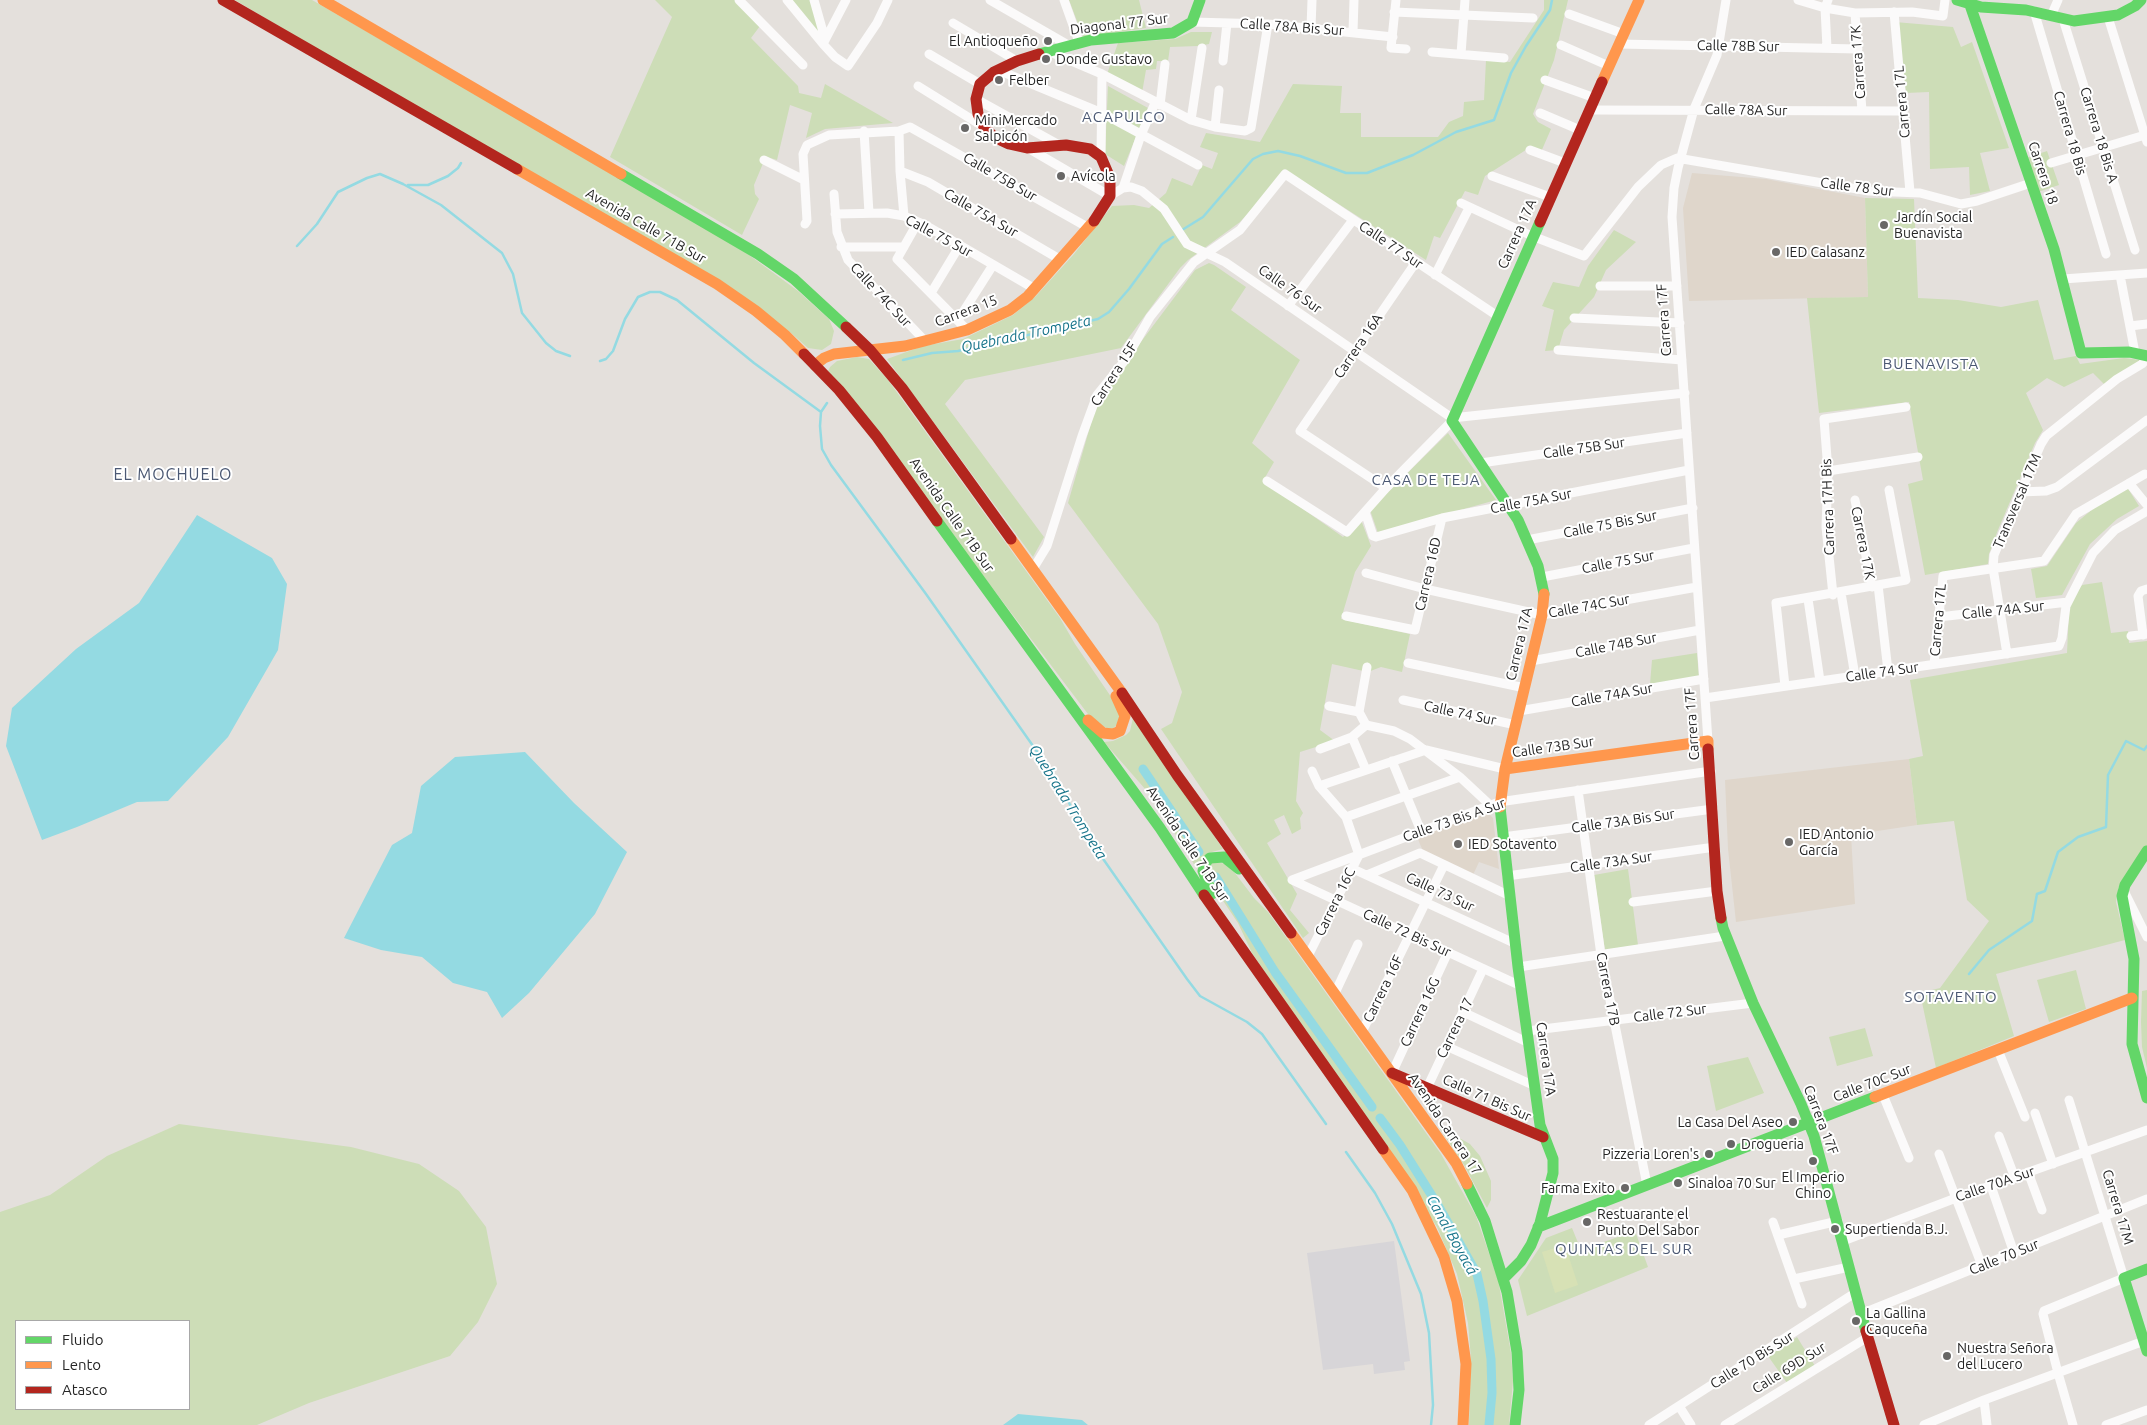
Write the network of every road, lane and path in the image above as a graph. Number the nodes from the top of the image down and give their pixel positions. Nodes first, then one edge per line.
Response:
1 (223, 0) edge
2 (323, 0) edge
3 (787, 0) edge
4 (814, 0) edge
5 (846, 0) edge
6 (888, 0) edge
7 (990, 0) edge
8 (1064, 0) edge
9 (1200, 0) edge
10 (1312, 0) edge
11 (1354, 0) edge
12 (1396, 0) edge
13 (1465, 0) edge
14 (1639, 0) edge
15 (1726, 0) edge
16 (1798, 0) edge
17 (1945, 0) edge
18 (1957, 0) edge
19 (2058, 0) edge
20 (2141, 0) edge
21 (2146, 0) edge
22 (743, 1) edge
23 (1827, 4) edge
24 (2020, 4) edge
25 (2147, 4) edge
26 (1970, 5) junction
27 (2034, 11) junction
28 (1394, 12) junction
29 (1894, 12) junction
30 (1855, 13) junction
31 (1569, 14) dead end
32 (1464, 16) junction
33 (2051, 16) junction
34 (2108, 17) junction
35 (1533, 18) dead end
36 (2063, 19) junction
37 (1192, 22) junction
38 (953, 23) dead end
39 (1227, 23) junction
40 (1268, 24) junction
41 (1311, 28) junction
42 (1353, 32) junction
43 (1393, 37) junction
44 (1622, 39) junction
45 (824, 42) junction
46 (1074, 44) junction
47 (1560, 45) dead end
48 (1720, 45) junction
49 (1202, 48) dead end
50 (1827, 48) junction
51 (1406, 49) dead end
52 (1858, 49) junction
53 (1048, 51) junction
54 (1432, 52) dead end
55 (929, 54) dead end
56 (1461, 54) junction
57 (1504, 58) dead end
58 (1017, 61) junction
59 (1223, 61) dead end
60 (1165, 64) dead end
61 (803, 65) dead end
62 (1609, 66) junction
63 (998, 70) junction
64 (1102, 74) junction
65 (1545, 80) dead end
66 (980, 84) junction
67 (918, 86) dead end
68 (1219, 90) dead end
69 (1595, 98) junction
70 (976, 99) junction
71 (1158, 104) junction
72 (1694, 109) junction
73 (1590, 110) junction
74 (1862, 111) junction
75 (1903, 111) junction
76 (1102, 113) junction
77 (1540, 113) dead end
78 (1191, 120) junction
79 (984, 127) junction
80 (1215, 127) junction
81 (1580, 130) junction
82 (864, 131) junction
83 (899, 131) junction
84 (1141, 135) junction
85 (2146, 139) edge
86 (1059, 145) junction
87 (2103, 147) junction
88 (1028, 148) junction
89 (1530, 150) dead end
90 (2077, 155) junction
91 (1101, 157) junction
92 (1680, 158) junction
93 (764, 160) dead end
94 (1565, 163) junction
95 (2052, 163) dead end
96 (1198, 164) dead end
97 (900, 171) junction
98 (1285, 174) joint
99 (1492, 176) dead end
100 (804, 180) junction
101 (2031, 183) junction
102 (1123, 188) junction
103 (1910, 192) junction
104 (834, 194) dead end
105 (1110, 196) junction
106 (1550, 197) junction
107 (1460, 203) dead end
108 (1469, 208) junction
109 (869, 213) junction
110 (835, 214) junction
111 (904, 216) junction
112 (1353, 220) junction
113 (918, 222) junction
114 (805, 224) dead end
115 (1089, 228) junction
116 (1532, 236) junction
117 (960, 245) junction
118 (841, 246) junction
119 (904, 247) junction
120 (2135, 250) dead end
121 (1206, 252) junction
122 (2106, 254) dead end
123 (1061, 260) junction
124 (1416, 262) junction
125 (993, 264) junction
126 (2147, 273) edge
127 (1435, 275) junction
128 (2120, 275) junction
129 (2063, 280) junction
130 (1600, 286) dead end
131 (1677, 286) junction
132 (1035, 289) junction
133 (931, 293) junction
134 (1288, 306) junction
135 (1496, 315) junction
136 (1574, 318) dead end
137 (958, 320) junction
138 (1680, 323) junction
139 (2147, 324) edge
140 (2130, 326) junction
141 (967, 330) junction
142 (925, 341) junction
143 (870, 350) junction
144 (1558, 350) dead end
145 (1354, 352) junction
146 (2135, 353) junction
147 (2147, 357) edge
148 (1682, 360) junction
149 (815, 365) junction
150 (1685, 393) junction
151 (1906, 407) dead end
152 (1452, 419) junction
153 (2147, 420) edge
154 (1687, 433) junction
155 (1918, 457) dead end
156 (1481, 463) junction
157 (1689, 470) junction
158 (1828, 471) junction
159 (2145, 474) dead end
160 (1267, 480) dead end
161 (2129, 483) junction
162 (1386, 488) junction
163 (1889, 490) dead end
164 (2020, 492) junction
165 (1855, 500) dead end
166 (1510, 505) junction
167 (2147, 505) edge
168 (1693, 508) junction
169 (2147, 511) edge
170 (1365, 512) junction
171 (1442, 518) junction
172 (1527, 540) junction
173 (1694, 548) junction
174 (1993, 568) junction
175 (1033, 570) junction
176 (1366, 573) dead end
177 (1542, 577) junction
178 (1875, 586) junction
179 (1697, 587) junction
180 (1425, 589) junction
181 (2144, 590) edge
182 (1837, 594) junction
183 (1808, 599) junction
184 (2068, 602) junction
185 (2000, 610) junction
186 (1542, 615) junction
187 (1346, 616) dead end
188 (1939, 616) junction
189 (1700, 630) junction
190 (2145, 634) edge
191 (2131, 636) dead end
192 (2007, 654) junction
193 (1096, 658) junction
194 (1531, 661) junction
195 (1408, 663) dead end
196 (1934, 664) junction
197 (1367, 667) dead end
198 (1888, 671) junction
199 (1855, 676) junction
200 (1704, 679) junction
201 (1051, 680) junction
202 (1820, 681) junction
203 (1785, 686) junction
204 (1525, 688) junction
205 (1705, 698) junction
206 (1403, 700) dead end
207 (1330, 706) dead end
208 (1519, 710) junction
209 (1359, 712) junction
210 (1366, 725) junction
211 (1516, 725) junction
212 (1352, 737) junction
213 (1708, 741) junction
214 (1320, 749) dead end
215 (1426, 750) junction
216 (1392, 761) junction
217 (1505, 769) junction
218 (1366, 770) junction
219 (1312, 771) dead end
220 (1710, 771) junction
221 (1460, 777) junction
222 (1319, 786) junction
223 (1578, 790) junction
224 (1407, 796) junction
225 (1495, 804) junction
226 (1713, 809) junction
227 (1346, 817) junction
228 (1583, 827) junction
229 (1421, 831) junction
230 (1503, 837) junction
231 (1715, 847) junction
232 (2147, 851) edge
233 (1359, 855) junction
234 (1444, 865) junction
235 (1588, 865) junction
236 (1351, 868) junction
237 (1367, 875) junction
238 (1507, 876) junction
239 (1292, 880) joint
240 (2123, 888) junction
241 (1717, 890) junction
242 (1510, 896) junction
243 (1336, 900) junction
244 (1269, 902) junction
245 (1426, 902) junction
246 (1633, 902) dead end
247 (1230, 931) junction
248 (1410, 934) junction
249 (1725, 936) junction
250 (2147, 937) edge
251 (1358, 944) dead end
252 (1516, 944) junction
253 (1448, 952) junction
254 (1601, 955) junction
255 (1308, 956) junction
256 (1518, 967) junction
257 (1483, 969) junction
258 (1521, 986) junction
259 (1335, 993) junction
260 (2132, 998) junction
261 (1753, 1003) junction
262 (1462, 1012) junction
263 (1614, 1020) junction
264 (1527, 1031) junction
265 (1362, 1032) junction
266 (1529, 1043) junction
267 (1446, 1046) junction
268 (1998, 1050) junction
269 (1392, 1073) junction
270 (1535, 1086) junction
271 (1427, 1088) junction
272 (1883, 1094) junction
273 (2147, 1098) edge
274 (2069, 1100) dead end
275 (2035, 1113) dead end
276 (2025, 1117) dead end
277 (1809, 1123) junction
278 (2147, 1130) edge
279 (1999, 1136) dead end
280 (1543, 1137) junction
281 (2086, 1152) junction
282 (1939, 1154) dead end
283 (1909, 1158) dead end
284 (2054, 1164) junction
285 (2028, 1172) junction
286 (2015, 1178) junction
287 (1647, 1186) junction
288 (1991, 1186) junction
289 (1956, 1198) junction
290 (2147, 1199) edge
291 (2042, 1210) dead end
292 (2105, 1216) junction
293 (1838, 1221) junction
294 (1773, 1222) dead end
295 (1538, 1227) junction
296 (1778, 1235) junction
297 (1843, 1241) junction
298 (2014, 1253) junction
299 (1982, 1266) junction
300 (1849, 1267) junction
301 (2147, 1270) edge
302 (1504, 1278) junction
303 (2124, 1278) junction
304 (1794, 1279) junction
305 (1855, 1294) junction
306 (1802, 1304) dead end
307 (1862, 1314) junction
308 (1868, 1337) junction
309 (2146, 1344) edge
310 (2058, 1373) junction
311 (1984, 1400) junction
312 (1679, 1406) junction
313 (2147, 1410) edge
314 (1463, 1425) edge
315 (1516, 1425) edge
316 (1649, 1425) edge
317 (1692, 1425) edge
318 (1725, 1425) edge
319 (1894, 1425) edge
320 (1924, 1425) edge
321 (1988, 1425) edge
322 (2074, 1425) edge
323 (2106, 1425) edge

1 - 149 main road, Avenida Calle 71B Sur
2 - 143 main road
3 - 45 street
4 - 45 street
5 - 45 street
6 - 45 street
7 - 46 street
8 - 46 street
9 - 37 main road
10 - 41 street
11 - 42 street
12 - 28 street
13 - 32 street
14 - 44 main road, Carrera 17A
15 - 48 street, Carrera 17F
16 - 23 street
17 - 29 street
18 - 26 main road
19 - 33 street
20 - 34 main road
21 - 25 street
22 - 61 street
23 - 30 street
23 - 50 street
24 - 26 main road
24 - 27 main road
26 - 101 main road, Carrera 18
27 - 33 main road
27 - 90 street, Carrera 18 Bis
28 - 32 street
28 - 43 street
29 - 30 street
29 - 75 street, Carrera 17L
30 - 52 street, Carrera 17K
31 - 44 street, Calle 78B Sur
32 - 35 street
32 - 56 street
33 - 36 main road
34 - 36 main road
34 - 85 street
36 - 87 street, Carrera 18 Bis A
37 - 39 street, Calle 78A Bis Sur
37 - 46 main road, Diagonal 77 Sur
38 - 58 street
39 - 40 street, Calle 78A Bis Sur
39 - 59 street
40 - 41 street, Calle 78A Bis Sur
40 - 80 street
41 - 42 street, Calle 78A Bis Sur
42 - 43 street, Calle 78A Bis Sur
43 - 51 street
44 - 48 street, Calle 78B Sur
44 - 62 main road, Carrera 17A
46 - 53 main road, Diagonal 77 Sur
47 - 62 street
48 - 50 street, Calle 78B Sur
48 - 72 street, Carrera 17F
49 - 78 street
50 - 52 street, Calle 78B Sur
52 - 74 street, Carrera 17K
53 - 58 main road, Diagonal 77 Sur
53 - 64 street
54 - 56 street
55 - 66 street
56 - 57 street
58 - 63 main road, Diagonal 77 Sur
60 - 71 street
62 - 69 main road, Carrera 17A
63 - 66 main road, Diagonal 77 Sur
63 - 76 street
64 - 71 street
64 - 76 street
65 - 69 street
66 - 70 main road
67 - 79 street
68 - 80 street
69 - 73 main road, Carrera 17A
70 - 79 main road
70 - 86 street
71 - 78 street
71 - 84 street
72 - 73 street, Calle 78A Sur
72 - 74 street, Calle 78A Sur
72 - 92 street, Carrera 17F
73 - 81 main road, Carrera 17A
74 - 75 street, Calle 78A Sur
75 - 103 street, Carrera 17L
76 - 84 street
76 - 91 street
77 - 81 street
78 - 80 street
79 - 88 main road
81 - 94 main road, Carrera 17A
82 - 83 street
82 - 100 street
82 - 109 street
83 - 97 street
83 - 115 street, Calle 75B Sur
84 - 96 street
84 - 102 street
85 - 87 street
86 - 88 main road
86 - 91 main road
87 - 90 street
87 - 120 street, Carrera 18 Bis A
88 - 105 street
89 - 94 street
90 - 95 street
90 - 122 street, Carrera 18 Bis
91 - 105 main road
92 - 103 street, Calle 78 Sur
92 - 116 street
92 - 131 street, Carrera 17F
93 - 100 street
94 - 106 main road, Carrera 17A
97 - 111 street
97 - 123 street, Calle 75A Sur
98 - 112 street, Calle 77 Sur
98 - 121 street, Carrera 15F
99 - 106 street
100 - 114 street
101 - 103 street, Calle 78 Sur
101 - 129 main road, Carrera 18
102 - 105 street
102 - 121 street, Calle 76 Sur
104 - 110 street, Calle 74C Sur
105 - 115 main road, Carrera 15
106 - 116 main road, Carrera 17A
107 - 108 street
108 - 116 street
108 - 127 street
109 - 110 street, Calle 75 Sur
109 - 111 street, Calle 75 Sur
110 - 118 street, Calle 74C Sur
111 - 113 street, Calle 75 Sur
112 - 124 street, Calle 77 Sur
112 - 134 street
113 - 117 street, Calle 75 Sur
113 - 119 street
115 - 123 main road, Carrera 15
116 - 135 main road, Carrera 17A
117 - 125 street, Calle 75 Sur
117 - 133 street
118 - 119 street
118 - 142 street, Calle 74C Sur
119 - 133 street
121 - 134 street, Calle 76 Sur
121 - 175 street, Carrera 15F
123 - 132 main road, Carrera 15
124 - 127 street, Calle 77 Sur
124 - 145 street, Carrera 16A
125 - 132 street, Calle 75 Sur
125 - 137 street
126 - 128 street
127 - 135 street, Calle 77 Sur
128 - 129 street
128 - 140 street
129 - 146 main road, Carrera 18
130 - 131 street
131 - 138 street, Carrera 17F
132 - 141 main road, Carrera 15
133 - 137 street
134 - 145 street, Calle 76 Sur
135 - 152 main road, Carrera 17A
136 - 138 street
137 - 141 street
138 - 148 street, Carrera 17F
139 - 140 street
140 - 146 street
141 - 142 main road, Carrera 15
142 - 143 main road, Carrera 15
143 - 149 main road, Carrera 15
143 - 175 main road
144 - 148 street
145 - 152 street, Calle 76 Sur
145 - 162 street, Carrera 16A
146 - 147 main road
147 - 164 street, Transversal 17M
148 - 150 street, Carrera 17F
149 - 201 main road, Avenida Calle 71B Sur
150 - 152 street
150 - 154 street, Carrera 17F
151 - 158 street, Carrera 17H Bis
152 - 156 main road, Carrera 17A
152 - 162 street
153 - 164 street
154 - 156 street, Calle 75B Sur
154 - 157 street, Carrera 17F
155 - 158 street
156 - 166 main road, Carrera 17A
157 - 166 street, Calle 75A Sur
157 - 168 street, Carrera 17F
158 - 182 street, Carrera 17H Bis
159 - 161 street
160 - 170 street
161 - 167 street
161 - 174 street
162 - 170 street
163 - 178 street
164 - 174 street, Transversal 17M
165 - 178 street, Carrera 17K
166 - 171 street, Calle 75A Sur
166 - 172 main road, Carrera 17A
168 - 172 street, Calle 75 Bis Sur
168 - 173 street, Carrera 17F
169 - 184 street
170 - 171 street, Calle 75A Sur
171 - 180 street, Carrera 16D
172 - 177 main road, Carrera 17A
173 - 177 street, Calle 75 Sur
173 - 179 street, Carrera 17F
174 - 185 street
174 - 188 street, Carrera 17L
175 - 193 main road
176 - 180 street, Calle 74C Sur
177 - 186 main road, Carrera 17A
178 - 182 street
178 - 198 street, Carrera 17K
179 - 186 street, Calle 74C Sur
179 - 189 street, Carrera 17F
180 - 186 street, Calle 74C Sur
180 - 187 street, Carrera 16D
181 - 190 street
182 - 183 street
182 - 199 street, Carrera 17H Bis
183 - 202 street
183 - 203 street
184 - 185 street, Calle 74A Sur
184 - 192 street, Calle 74 Sur
185 - 188 street, Calle 74A Sur
185 - 192 street
186 - 194 main road, Carrera 17A
188 - 196 street, Carrera 17L
189 - 194 street, Calle 74B Sur
189 - 200 street, Carrera 17F
190 - 191 street
192 - 196 street, Calle 74 Sur
193 - 201 main road
193 - 244 main road
194 - 204 main road, Carrera 17A
195 - 204 street
196 - 198 street, Calle 74 Sur
197 - 209 street
198 - 199 street, Calle 74 Sur
199 - 202 street, Calle 74 Sur
200 - 205 street, Carrera 17F
200 - 208 street, Calle 74A Sur
201 - 247 main road, Avenida Calle 71B Sur
202 - 203 street, Calle 74 Sur
203 - 205 street, Calle 74 Sur
204 - 208 main road, Carrera 17A
205 - 213 street, Carrera 17F
206 - 211 street, Calle 74 Sur
207 - 209 street
208 - 211 main road, Carrera 17A
209 - 210 street
210 - 212 street
210 - 215 street
211 - 217 main road, Carrera 17A
212 - 214 street
212 - 218 street
213 - 217 main road, Calle 73B Sur
213 - 220 main road, Carrera 17F
215 - 216 street
215 - 217 street, Calle 73B Sur
215 - 221 street
216 - 218 street
216 - 224 street
217 - 225 main road, Carrera 17A
218 - 222 street
219 - 222 street, Carrera 16C
220 - 223 street, Calle 73 Bis A Sur
220 - 226 main road, Carrera 17F
221 - 224 street
221 - 225 street
222 - 227 street, Carrera 16C
223 - 225 street, Calle 73 Bis A Sur
223 - 228 street, Carrera 17B
224 - 227 street
224 - 229 street
225 - 229 street, Calle 73 Bis A Sur
225 - 230 main road, Carrera 17A
226 - 228 street, Calle 73A Bis Sur
226 - 231 main road, Carrera 17F
227 - 233 street, Carrera 16C
228 - 230 street, Calle 73A Bis Sur
228 - 235 street, Carrera 17B
229 - 233 street, Calle 73 Bis A Sur
230 - 238 main road, Carrera 17A
231 - 235 street, Calle 73A Sur
231 - 241 main road, Carrera 17F
232 - 240 main road
233 - 236 street, Carrera 16C
233 - 239 street, Calle 73 Bis A Sur
234 - 237 street
234 - 242 street
234 - 245 street, Carrera 16F
235 - 238 street, Calle 73A Sur
235 - 254 street, Carrera 17B
236 - 237 street, Calle 73 Sur
236 - 243 street, Carrera 16C
237 - 245 street, Calle 73 Sur
238 - 242 main road, Carrera 17A
239 - 243 street, Calle 72 Bis Sur
240 - 250 street
240 - 260 main road
241 - 246 street
241 - 249 main road, Carrera 17F
242 - 252 main road, Carrera 17A
243 - 248 street, Calle 72 Bis Sur
243 - 255 street, Carrera 16C
244 - 247 main road
244 - 255 main road
245 - 248 street, Carrera 16F
245 - 252 street, Calle 73 Sur
247 - 314 main road, Avenida Calle 71B Sur
248 - 253 street, Calle 72 Bis Sur
248 - 265 street, Carrera 16F
249 - 254 street
249 - 261 main road, Carrera 17F
251 - 259 street
252 - 256 main road, Carrera 17A
253 - 257 street, Calle 72 Bis Sur
253 - 269 street, Carrera 16G
254 - 256 street
254 - 263 street, Carrera 17B
255 - 259 main road
256 - 258 main road, Carrera 17A
257 - 258 street, Calle 72 Bis Sur
257 - 262 street, Carrera 17
258 - 264 main road, Carrera 17A
259 - 265 main road
260 - 268 main road, Calle 70C Sur
260 - 273 main road
261 - 263 street, Calle 72 Sur
261 - 277 main road, Carrera 17F
262 - 266 street
262 - 267 street, Carrera 17
263 - 264 street, Calle 72 Sur
263 - 287 street, Carrera 17B
264 - 266 main road, Carrera 17A
265 - 269 main road
266 - 270 main road, Carrera 17A
267 - 270 street
267 - 271 street, Carrera 17
268 - 272 main road, Calle 70C Sur
268 - 276 street
269 - 271 main road, Calle 71 Bis Sur
269 - 302 main road, Avenida Carrera 17
270 - 280 main road, Carrera 17A
271 - 280 main road, Calle 71 Bis Sur
272 - 277 main road, Calle 70C Sur
272 - 283 street
274 - 281 street, Carrera 17M
275 - 284 street
277 - 287 main road, Calle 70C Sur
277 - 293 main road, Carrera 17F
278 - 281 street, Calle 70A Sur
279 - 286 street
280 - 295 main road, Carrera 17A
281 - 284 street, Calle 70A Sur
281 - 292 street, Carrera 17M
282 - 289 street
284 - 285 street, Calle 70A Sur
285 - 286 street, Calle 70A Sur
285 - 291 street
286 - 288 street, Calle 70A Sur
287 - 295 main road, Calle 70C Sur
288 - 289 street, Calle 70A Sur
288 - 298 street
289 - 297 street, Calle 70A Sur
289 - 299 street
290 - 292 street, Calle 70 Sur
292 - 298 street, Calle 70 Sur
292 - 303 street, Carrera 17M
293 - 296 street
293 - 297 main road, Carrera 17F
294 - 296 street
295 - 302 main road, Carrera 17A
296 - 304 street
297 - 300 main road, Carrera 17F
298 - 299 street, Calle 70 Sur
299 - 307 street, Calle 70 Sur
300 - 304 street
300 - 305 main road, Carrera 17F
301 - 303 main road
302 - 315 main road, Avenida Carrera 17
303 - 309 main road, Carrera 17M
303 - 310 street
304 - 306 street
305 - 307 main road, Carrera 17F
305 - 312 street, Calle 70 Bis Sur
307 - 308 main road, Carrera 17F
308 - 318 street, Calle 69D Sur
308 - 319 main road, Carrera 17F
309 - 310 street
310 - 311 street
310 - 322 street
311 - 320 street
311 - 321 street
312 - 316 street, Calle 70 Bis Sur
312 - 317 street
313 - 323 street

